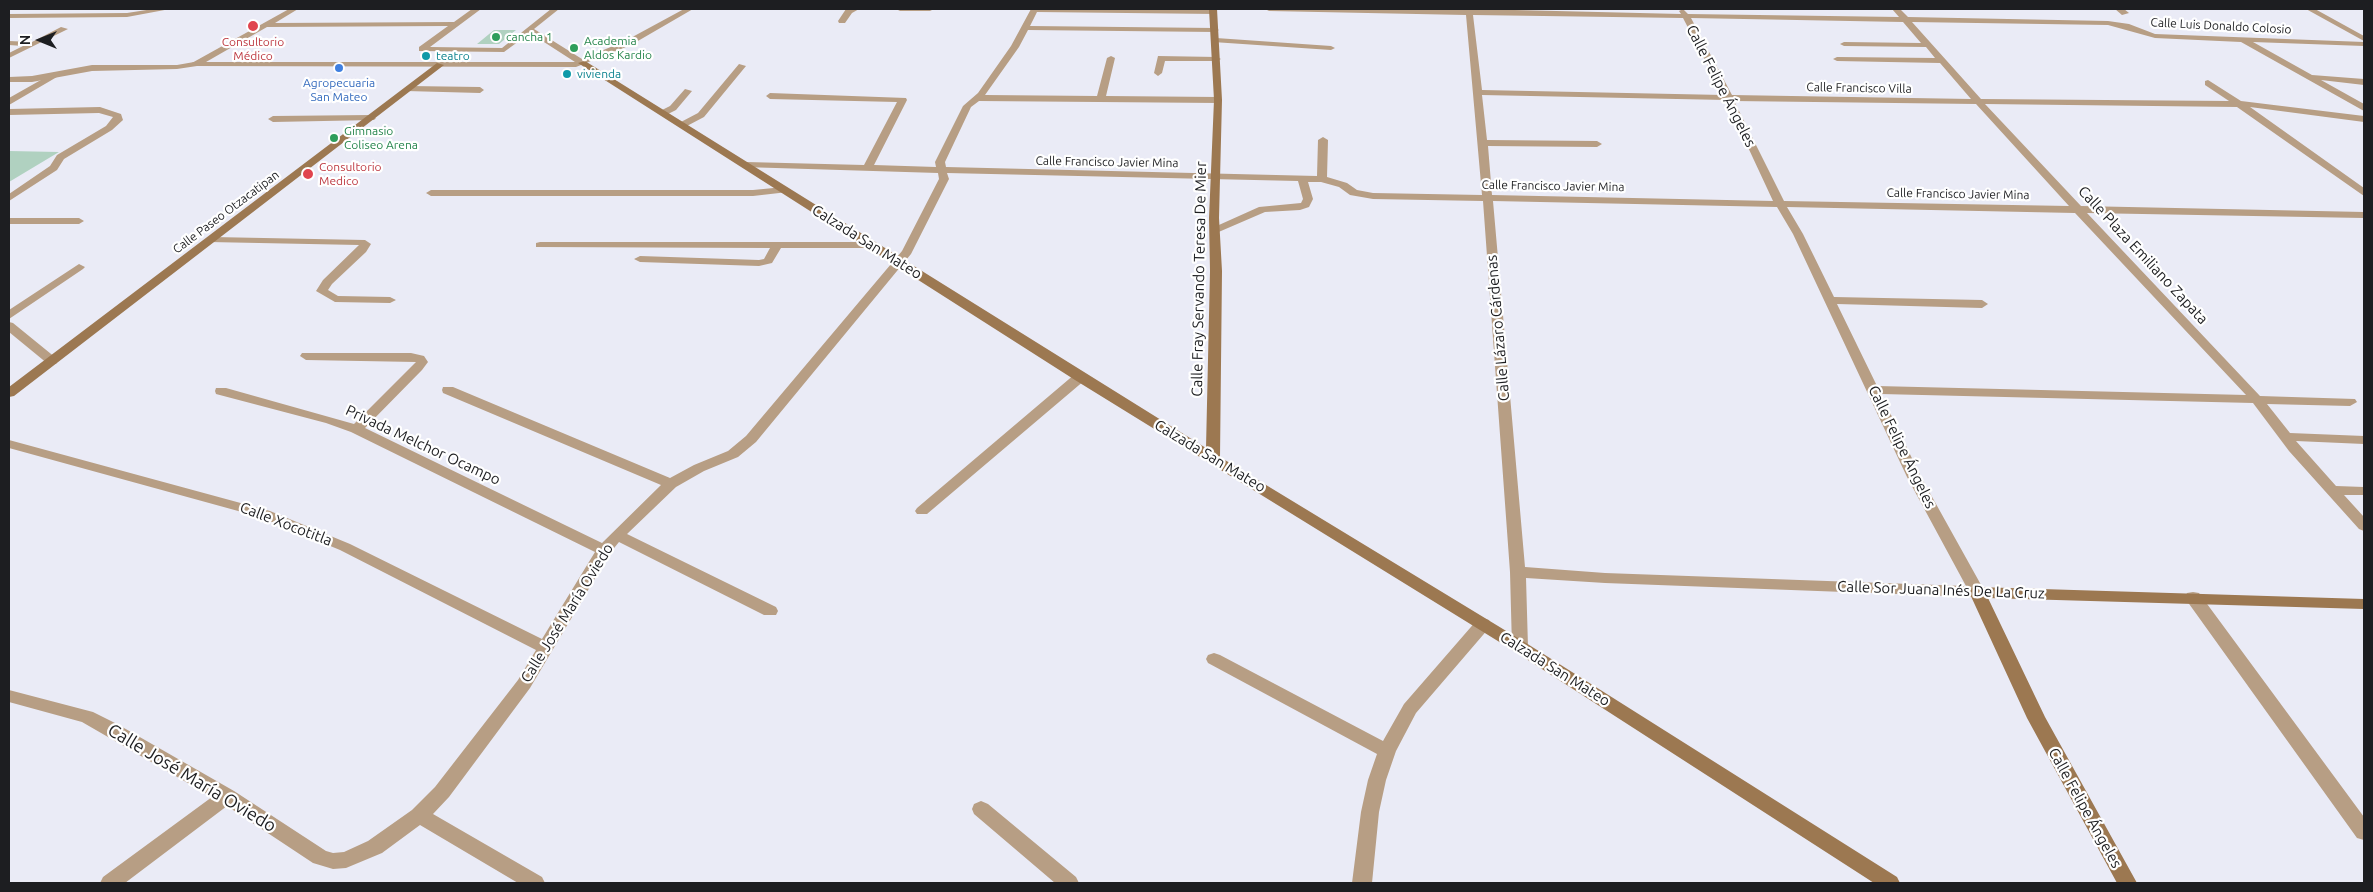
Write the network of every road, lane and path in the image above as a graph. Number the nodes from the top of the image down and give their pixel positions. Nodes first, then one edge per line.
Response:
1 (166, 9) edge
2 (294, 9) edge
3 (477, 9) edge
4 (555, 9) edge
5 (689, 9) edge
6 (855, 9) edge
7 (900, 9) edge
8 (930, 9) edge
9 (1034, 9) edge
10 (1269, 9) edge
11 (1896, 9) edge
12 (2310, 9) edge
13 (1213, 10) edge
14 (1470, 11) edge
15 (1684, 13) edge
16 (9, 16) edge
17 (1905, 20) junction
18 (842, 21) dead end
19 (266, 24) junction
20 (453, 24) junction
21 (1027, 28) junction
22 (64, 29) dead end
23 (530, 30) junction
24 (1215, 35) junction
25 (2242, 39) junction
26 (2364, 39) edge
27 (9, 44) edge
28 (34, 44) junction
29 (1844, 44) dead end
30 (2364, 44) edge
31 (1927, 45) junction
32 (1332, 48) dead end
33 (458, 50) junction
34 (9, 56) edge
35 (1111, 58) dead end
36 (1217, 59) junction
37 (1837, 59) dead end
38 (1942, 61) junction
39 (582, 63) junction
40 (194, 64) junction
41 (440, 65) junction
42 (742, 66) dead end
43 (1158, 73) dead end
44 (58, 74) junction
45 (2310, 76) junction
46 (9, 80) edge
47 (2208, 82) dead end
48 (2364, 82) edge
49 (408, 89) junction
50 (480, 90) dead end
51 (688, 91) dead end
52 (1477, 92) junction
53 (770, 96) dead end
54 (978, 98) junction
55 (1728, 98) junction
56 (1101, 100) junction
57 (1218, 100) junction
58 (9, 102) edge
59 (1980, 102) junction
60 (2240, 104) junction
61 (2364, 108) edge
62 (9, 112) edge
63 (663, 113) junction
64 (371, 118) junction
65 (274, 119) dead end
66 (2364, 119) edge
67 (682, 125) junction
68 (1323, 140) dead end
69 (1483, 142) junction
70 (1597, 144) dead end
71 (746, 165) junction
72 (867, 169) junction
73 (943, 171) junction
74 (1216, 177) junction
75 (1302, 178) junction
76 (1322, 179) junction
77 (784, 190) junction
78 (431, 193) dead end
79 (2364, 193) edge
80 (9, 198) edge
81 (1487, 198) junction
82 (1780, 203) junction
83 (2079, 210) junction
84 (2364, 215) edge
85 (9, 221) edge
86 (79, 222) dead end
87 (1214, 231) junction
88 (213, 240) junction
89 (870, 244) junction
90 (540, 245) dead end
91 (778, 245) junction
92 (640, 259) dead end
93 (899, 262) junction
94 (79, 267) dead end
95 (390, 300) dead end
96 (1829, 300) junction
97 (1982, 304) dead end
98 (9, 315) edge
99 (9, 326) edge
100 (306, 356) dead end
101 (52, 361) junction
102 (1080, 378) junction
103 (448, 390) dead end
104 (1874, 390) junction
105 (221, 391) dead end
106 (9, 393) edge
107 (2257, 400) junction
108 (2350, 402) dead end
109 (356, 429) junction
110 (2286, 437) junction
111 (2364, 440) edge
112 (9, 444) edge
113 (1213, 458) junction
114 (671, 484) junction
115 (2333, 490) junction
116 (2364, 491) edge
117 (922, 510) dead end
118 (2364, 526) edge
119 (617, 535) junction
120 (604, 550) junction
121 (1518, 572) junction
122 (1978, 592) junction
123 (2193, 597) junction
124 (2364, 604) edge
125 (770, 612) dead end
126 (1483, 624) junction
127 (1520, 647) junction
128 (546, 648) junction
129 (1214, 659) dead end
130 (9, 696) edge
131 (1387, 751) junction
132 (227, 796) junction
133 (981, 809) dead end
134 (420, 815) junction
135 (2364, 832) edge
136 (110, 883) edge
137 (535, 883) edge
138 (1069, 883) edge
139 (1362, 883) edge
140 (1890, 883) edge
141 (2127, 883) edge

1 - 16 street
2 - 19 street
3 - 20 street
4 - 23 street
5 - 39 street
6 - 18 street
7 - 8 street
9 - 13 street
9 - 21 street
10 - 14 street, Calle Luis Donaldo Colosio
11 - 17 street, Calle Plaza Emiliano Zapata
12 - 26 street
13 - 24 main road, Calle Fray Servando Teresa De Mier
14 - 15 street, Calle Luis Donaldo Colosio
14 - 52 street, Calle Lázaro Cárdenas
15 - 17 street, Calle Luis Donaldo Colosio
15 - 55 street, Calle Felipe Ángeles
17 - 25 street, Calle Luis Donaldo Colosio
17 - 31 street, Calle Plaza Emiliano Zapata
19 - 20 street
19 - 40 street
20 - 33 street
21 - 24 street
21 - 54 street
22 - 28 street
23 - 33 street
23 - 39 street, Calzada San Mateo
24 - 32 street
24 - 36 main road, Calle Fray Servando Teresa De Mier
25 - 30 street, Calle Luis Donaldo Colosio
25 - 45 street
27 - 28 street
28 - 34 street
29 - 31 street
31 - 38 street, Calle Plaza Emiliano Zapata
33 - 41 street, Calle Paseo Otzacatipan
35 - 56 street
36 - 43 street
36 - 57 main road, Calle Fray Servando Teresa De Mier
37 - 38 street
38 - 59 street, Calle Plaza Emiliano Zapata
39 - 41 street
39 - 63 main road, Calzada San Mateo
40 - 41 street
40 - 44 street
41 - 49 main road, Calle Paseo Otzacatipan
42 - 67 street
44 - 46 street
44 - 58 street
45 - 48 street
45 - 61 street
47 - 60 street
49 - 50 street
49 - 64 main road, Calle Paseo Otzacatipan
51 - 63 street
52 - 55 street, Calle Francisco Villa
52 - 69 street, Calle Lázaro Cárdenas
53 - 72 street
54 - 56 street
54 - 73 street
55 - 59 street, Calle Francisco Villa
55 - 82 street, Calle Felipe Ángeles
56 - 57 street
57 - 74 main road, Calle Fray Servando Teresa De Mier
59 - 60 street, Calle Francisco Villa
59 - 83 street, Calle Plaza Emiliano Zapata
60 - 66 street, Calle Francisco Villa
60 - 79 street
62 - 80 street
63 - 67 main road, Calzada San Mateo
64 - 65 street
64 - 88 main road, Calle Paseo Otzacatipan
67 - 71 main road, Calzada San Mateo
68 - 76 street
69 - 70 street
69 - 81 street, Calle Lázaro Cárdenas
71 - 72 street, Calle Francisco Javier Mina
71 - 77 main road, Calzada San Mateo
72 - 73 street, Calle Francisco Javier Mina
73 - 74 street, Calle Francisco Javier Mina
73 - 93 street
74 - 75 street, Calle Francisco Javier Mina
74 - 87 main road, Calle Fray Servando Teresa De Mier
75 - 76 street, Calle Francisco Javier Mina
75 - 87 street
76 - 81 street, Calle Francisco Javier Mina
77 - 78 street
77 - 89 main road, Calzada San Mateo
81 - 82 street, Calle Francisco Javier Mina
81 - 121 street, Calle Lázaro Cárdenas
82 - 83 street, Calle Francisco Javier Mina
82 - 96 street, Calle Felipe Ángeles
83 - 84 street, Calle Francisco Javier Mina
83 - 107 street, Calle Plaza Emiliano Zapata
85 - 86 street
87 - 113 main road, Calle Fray Servando Teresa De Mier
88 - 95 street
88 - 101 main road, Calle Paseo Otzacatipan
89 - 91 street
89 - 93 main road, Calzada San Mateo
90 - 91 street
91 - 92 street
93 - 102 main road, Calzada San Mateo
93 - 114 street, Calle José María Oviedo
94 - 98 street
96 - 97 street
96 - 104 street, Calle Felipe Ángeles
99 - 101 street
100 - 109 street
101 - 106 main road, Calle Paseo Otzacatipan
102 - 113 main road, Calzada San Mateo
102 - 117 street
103 - 114 street
104 - 107 street
104 - 122 street, Calle Felipe Ángeles
105 - 109 street, Privada Melchor Ocampo
107 - 108 street
107 - 110 street, Calle Plaza Emiliano Zapata
109 - 120 street, Privada Melchor Ocampo
110 - 111 street
110 - 115 street, Calle Plaza Emiliano Zapata
112 - 128 street, Calle Xocotitla
113 - 126 main road, Calzada San Mateo
114 - 119 street, Calle José María Oviedo
115 - 116 street
115 - 118 street, Calle Plaza Emiliano Zapata
119 - 120 street, Calle José María Oviedo
119 - 125 street
120 - 128 street, Calle José María Oviedo
121 - 122 street, Calle Sor Juana Inés De La Cruz
121 - 127 street, Calle Lázaro Cárdenas
122 - 123 main road, Calle Sor Juana Inés De La Cruz
122 - 141 main road, Calle Felipe Ángeles
123 - 124 main road, Calle Sor Juana Inés De La Cruz
123 - 135 street
126 - 127 main road, Calzada San Mateo
126 - 131 street
127 - 140 main road, Calzada San Mateo
128 - 134 street, Calle José María Oviedo
129 - 131 street
130 - 132 street, Calle José María Oviedo
131 - 139 street
132 - 134 street, Calle José María Oviedo
132 - 136 street
133 - 138 street
134 - 137 street

